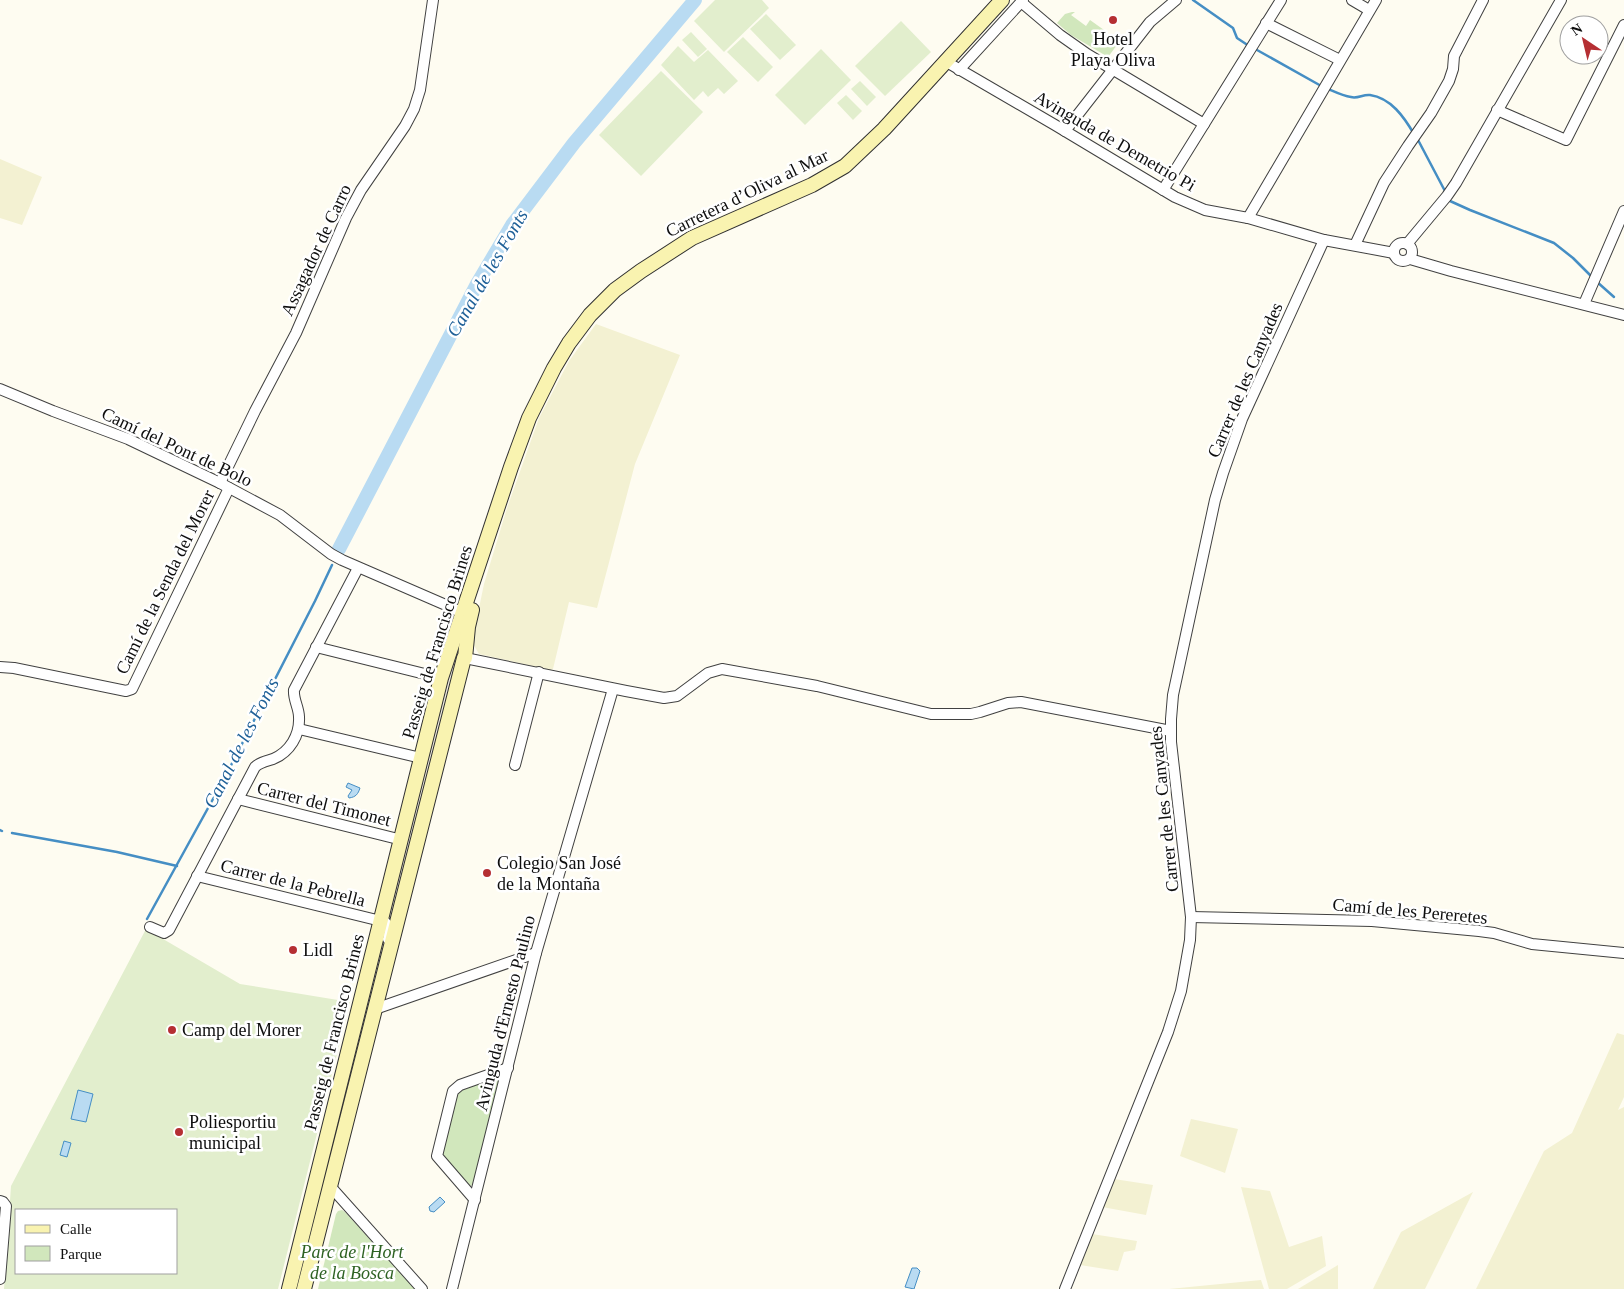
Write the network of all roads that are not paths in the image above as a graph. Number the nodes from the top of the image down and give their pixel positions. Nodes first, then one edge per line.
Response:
1 (433, 0) edge
2 (1002, 0) edge
3 (1176, 0) edge
4 (1281, 0) edge
5 (1352, 0) edge
6 (1376, 0) edge
7 (1483, 0) edge
8 (1561, 0) edge
9 (1022, 1) edge
10 (1369, 10) junction
11 (1266, 23) junction
12 (1624, 24) edge
13 (1340, 60) junction
14 (945, 61) junction
15 (1112, 69) junction
16 (959, 70) junction
17 (1497, 110) junction
18 (1204, 124) junction
19 (1065, 131) junction
20 (1163, 190) junction
21 (1624, 211) edge
22 (1248, 218) junction
23 (1324, 240) junction
24 (1407, 244) junction
25 (1355, 245) junction
26 (1394, 253) junction
27 (1410, 259) junction
28 (1584, 304) junction
29 (1624, 315) edge
30 (0, 389) edge
31 (224, 486) junction
32 (486, 543) junction
33 (358, 568) junction
34 (462, 614) junction
35 (316, 647) junction
36 (450, 651) junction
37 (465, 652) junction
38 (0, 667) edge
39 (539, 672) junction
40 (441, 678) junction
41 (613, 688) junction
42 (299, 729) junction
43 (1171, 731) junction
44 (421, 758) junction
45 (515, 765) dead end
46 (238, 799) junction
47 (402, 840) junction
48 (197, 876) junction
49 (1192, 917) junction
50 (381, 922) junction
51 (150, 926) dead end
52 (536, 952) junction
53 (1624, 953) edge
54 (384, 974) junction
55 (375, 1009) junction
56 (508, 1068) junction
57 (330, 1186) junction
58 (475, 1200) junction
59 (0, 1201) edge
60 (0, 1279) edge
61 (289, 1289) edge
62 (304, 1289) edge
63 (422, 1289) edge
64 (452, 1289) edge
65 (1066, 1289) edge

1 - 31 street, Assagador de Carro
2 - 14 street, Carretera d’Oliva al Mar
3 - 15 street
4 - 11 street
5 - 10 street
6 - 10 street
7 - 25 street
8 - 17 street
9 - 15 street
9 - 16 street
10 - 13 street
11 - 13 street
11 - 18 street
12 - 17 street
13 - 22 street
14 - 16 street, Avinguda de Demetrio Pi
14 - 32 street, Carretera d’Oliva al Mar
15 - 18 street
15 - 19 street
16 - 19 street, Avinguda de Demetrio Pi
17 - 24 street
18 - 20 street
19 - 20 street, Avinguda de Demetrio Pi
20 - 22 street, Avinguda de Demetrio Pi
21 - 28 street
22 - 23 street, Avinguda de Demetrio Pi
23 - 25 street, Avinguda de Demetrio Pi
23 - 43 street, Carrer de les Canyades
24 - 26 street
24 - 27 street
25 - 26 street, Avinguda de Demetrio Pi
26 - 27 street
27 - 28 street
28 - 29 street
30 - 31 street, Camí del Pont de Bolo
31 - 33 street, Camí del Pont de Bolo
31 - 38 street, Camí de la Senda del Morer
32 - 34 street, Passeig de Francisco Brines
32 - 37 street, Passeig de Francisco Brines
33 - 34 street, Camí del Pont de Bolo
33 - 35 street
34 - 36 street, Passeig de Francisco Brines
34 - 37 street
35 - 40 street
35 - 42 street
36 - 37 street
36 - 40 street, Passeig de Francisco Brines
37 - 39 street
37 - 54 street, Passeig de Francisco Brines
39 - 41 street
39 - 45 street
40 - 44 street, Passeig de Francisco Brines
41 - 43 street
41 - 52 street, Avinguda d'Ernesto Paulino
42 - 44 street
42 - 46 street
43 - 49 street, Carrer de les Canyades
44 - 47 street, Passeig de Francisco Brines
46 - 47 street, Carrer del Timonet
46 - 48 street
47 - 50 street, Passeig de Francisco Brines
48 - 50 street, Carrer de la Pebrella
48 - 51 street
49 - 53 street, Camí de les Pereretes
49 - 65 street, Carrer de les Canyades
50 - 54 street
50 - 61 street, Passeig de Francisco Brines
52 - 55 street
52 - 56 street, Avinguda d'Ernesto Paulino
54 - 55 street, Passeig de Francisco Brines
55 - 57 street, Passeig de Francisco Brines
56 - 58 street, Avinguda d'Ernesto Paulino
56 - 58 street
57 - 62 street, Passeig de Francisco Brines
57 - 63 street
58 - 64 street, Avinguda d'Ernesto Paulino
59 - 60 street

